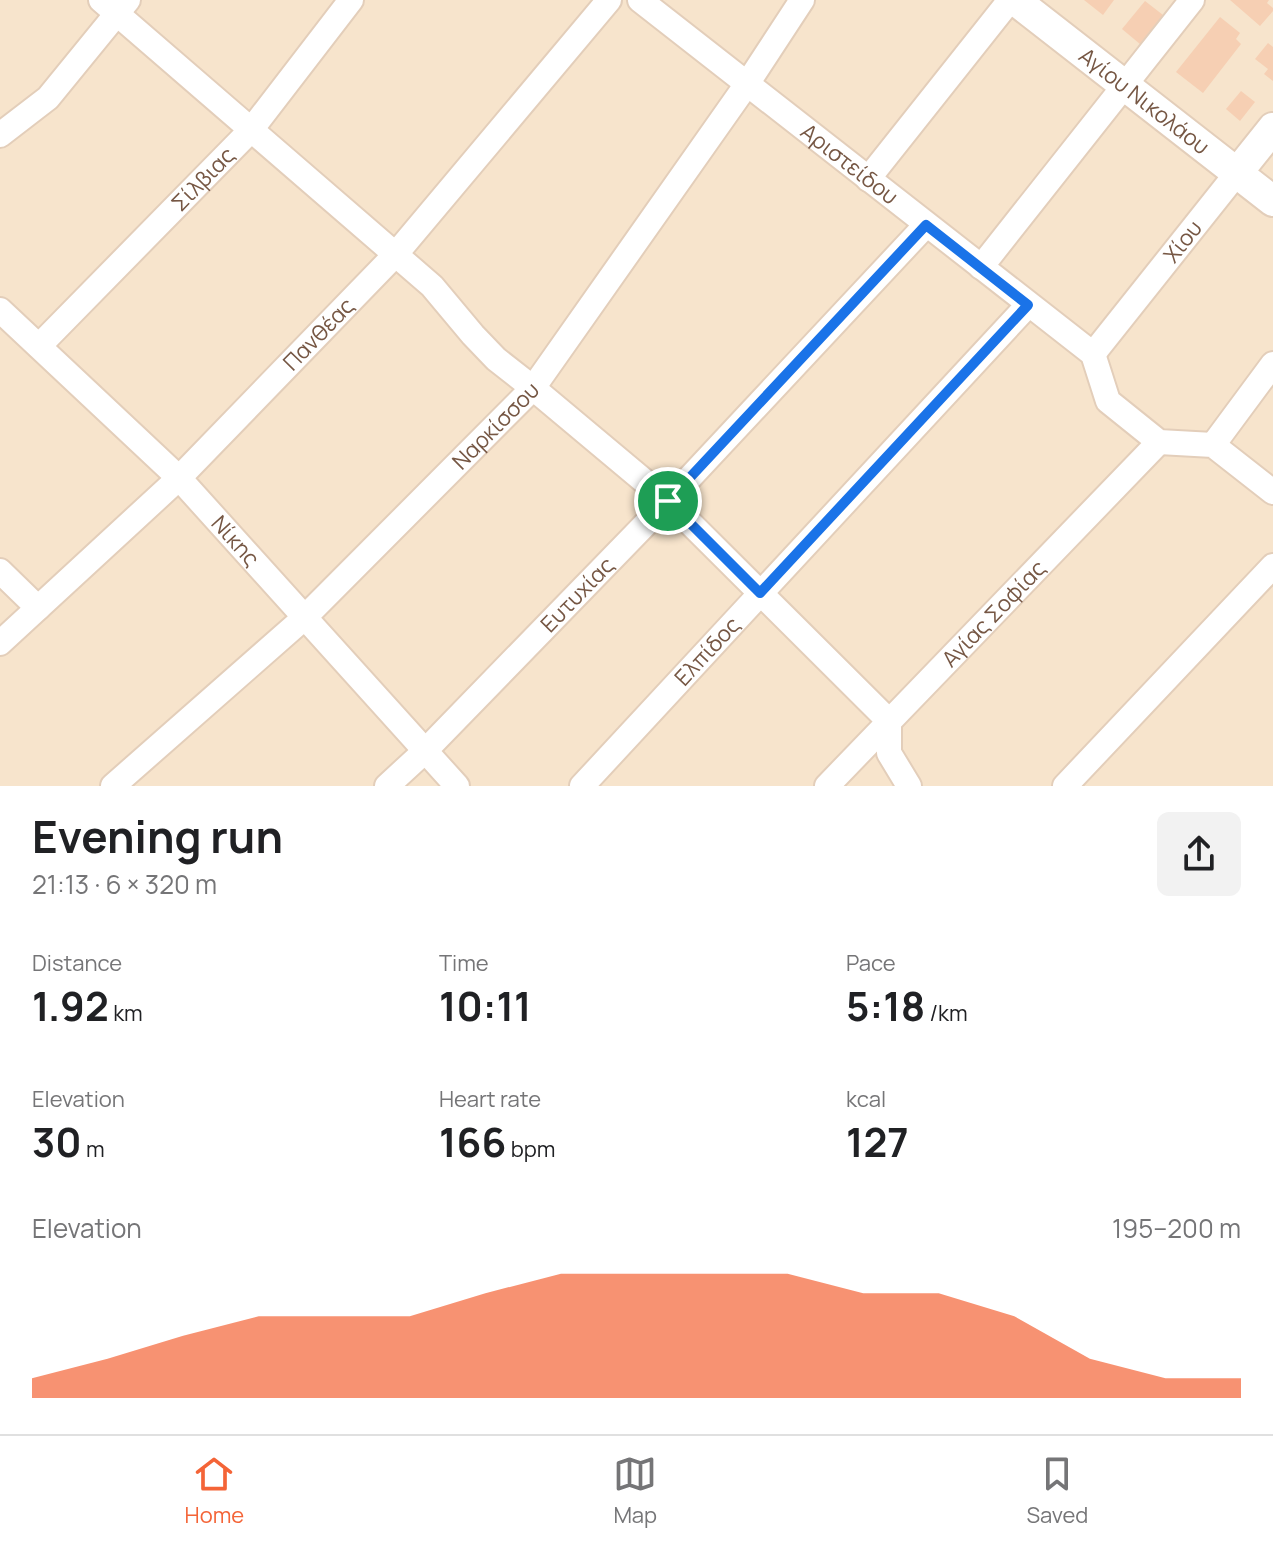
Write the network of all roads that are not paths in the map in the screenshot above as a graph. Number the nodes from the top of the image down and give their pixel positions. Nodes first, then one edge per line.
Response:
1 (351, 0) edge
2 (609, 0) edge
3 (640, 0) edge
4 (802, 0) edge
5 (1012, 0) edge
6 (1192, 0) edge
7 (115, 5) edge
8 (747, 84) junction
9 (1124, 85) junction
10 (1273, 128) edge
11 (251, 130) junction
12 (0, 135) edge
13 (1237, 173) junction
14 (868, 179) junction
15 (1273, 201) edge
16 (926, 225) junction
17 (395, 255) junction
18 (981, 267) junction
19 (1028, 305) junction
20 (0, 310) edge
21 (39, 346) junction
22 (1093, 354) junction
23 (1273, 364) edge
24 (533, 388) junction
25 (1159, 442) junction
26 (1213, 445) junction
27 (179, 478) junction
28 (1273, 492) edge
29 (668, 501) junction
30 (1273, 566) edge
31 (0, 571) edge
32 (760, 593) junction
33 (38, 608) junction
34 (304, 618) junction
35 (0, 643) edge
36 (889, 721) junction
37 (425, 751) junction
38 (113, 786) edge
39 (387, 786) edge
40 (457, 786) edge
41 (582, 786) edge
42 (827, 786) edge
43 (909, 786) edge
44 (1065, 786) edge

1 - 11 street, Σίλβιας
2 - 17 street, Πανθέας
3 - 8 street, Αριστείδου
4 - 8 street, Ναρκίσσου
5 - 9 street, Αγίου Νικολάου
5 - 14 street
6 - 9 street
7 - 11 street
7 - 12 street
8 - 14 street, Αριστείδου
8 - 24 street, Ναρκίσσου
9 - 13 street, Αγίου Νικολάου
9 - 18 street
10 - 13 street, Χίου
11 - 17 street
11 - 21 street, Σίλβιας
13 - 15 street, Αγίου Νικολάου
13 - 22 street, Χίου
14 - 16 street, Αριστείδου
16 - 18 street, Αριστείδου
16 - 29 street, Ευτυχίας
17 - 24 street
17 - 27 street, Πανθέας
18 - 19 street, Αριστείδου
19 - 22 street, Αριστείδου
19 - 32 street, Ελπίδος
20 - 21 street, Νίκης
21 - 27 street, Νίκης
22 - 25 street
23 - 26 street
24 - 29 street
24 - 34 street, Ναρκίσσου
25 - 26 street
25 - 36 street, Αγίας Σοφίας
26 - 28 street
27 - 33 street, Πανθέας
27 - 34 street, Νίκης
29 - 32 street
29 - 37 street, Ευτυχίας
30 - 44 street
31 - 33 street
32 - 36 street
32 - 41 street, Ελπίδος
33 - 35 street, Πανθέας
34 - 37 street, Νίκης
34 - 38 street, Ναρκίσσου
36 - 42 street, Αγίας Σοφίας
36 - 43 street
37 - 39 street, Ευτυχίας
37 - 40 street, Νίκης

